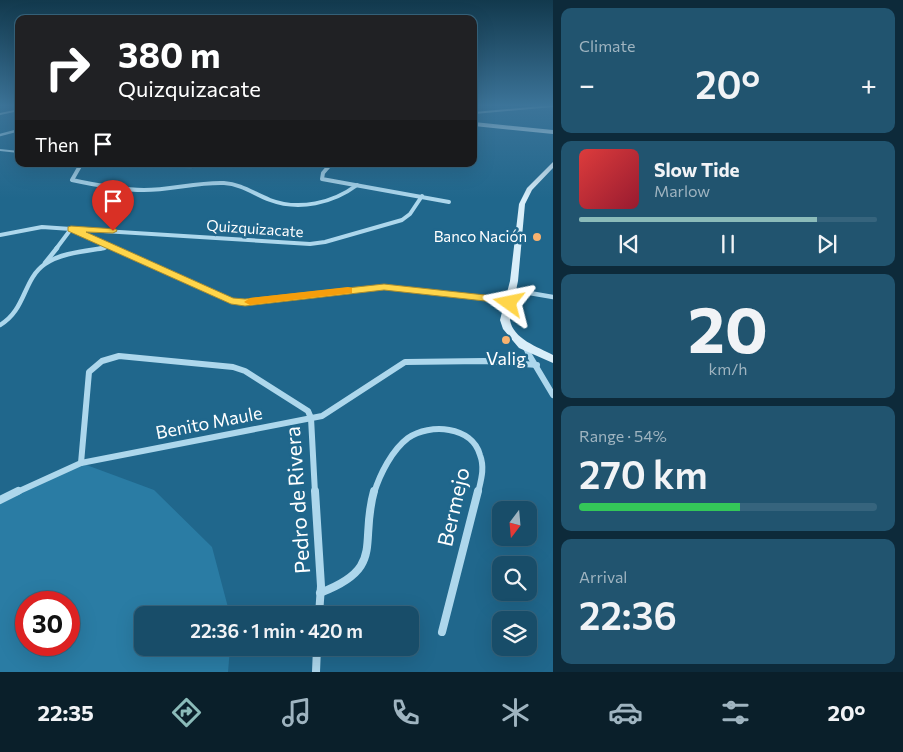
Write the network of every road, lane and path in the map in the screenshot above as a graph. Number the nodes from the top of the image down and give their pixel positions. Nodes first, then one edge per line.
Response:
1 (0, 150) edge
2 (15, 152) edge
3 (553, 164) edge
4 (79, 167) edge
5 (328, 167) edge
6 (357, 185) junction
7 (422, 196) junction
8 (449, 202) dead end
9 (71, 229) junction
10 (0, 235) edge
11 (111, 246) junction
12 (45, 263) junction
13 (512, 290) junction
14 (553, 296) edge
15 (509, 303) junction
16 (0, 325) edge
17 (523, 345) junction
18 (553, 359) edge
19 (537, 365) junction
20 (553, 395) edge
21 (311, 418) junction
22 (81, 463) junction
23 (0, 500) edge
24 (320, 593) junction
25 (319, 606) edge
26 (442, 632) dead end
27 (317, 656) edge
28 (316, 672) edge

1 - 2 lane
3 - 13 main road
4 - 6 street
5 - 6 street
6 - 7 street
7 - 8 street
7 - 9 street, Quizquizacate
9 - 10 street, Quizquizacate
9 - 11 street
9 - 12 street
11 - 12 street
11 - 15 street
12 - 16 street
13 - 14 street
13 - 15 main road
15 - 17 main road
17 - 18 main road
17 - 19 street
19 - 20 street
19 - 21 street, Benito Maule
21 - 22 street, Benito Maule
21 - 22 street, Pedro de Rivera
21 - 24 street, Pedro de Rivera
22 - 23 street, Benito Maule
24 - 25 street, Pedro de Rivera
24 - 26 street, Bermejo
27 - 28 street

